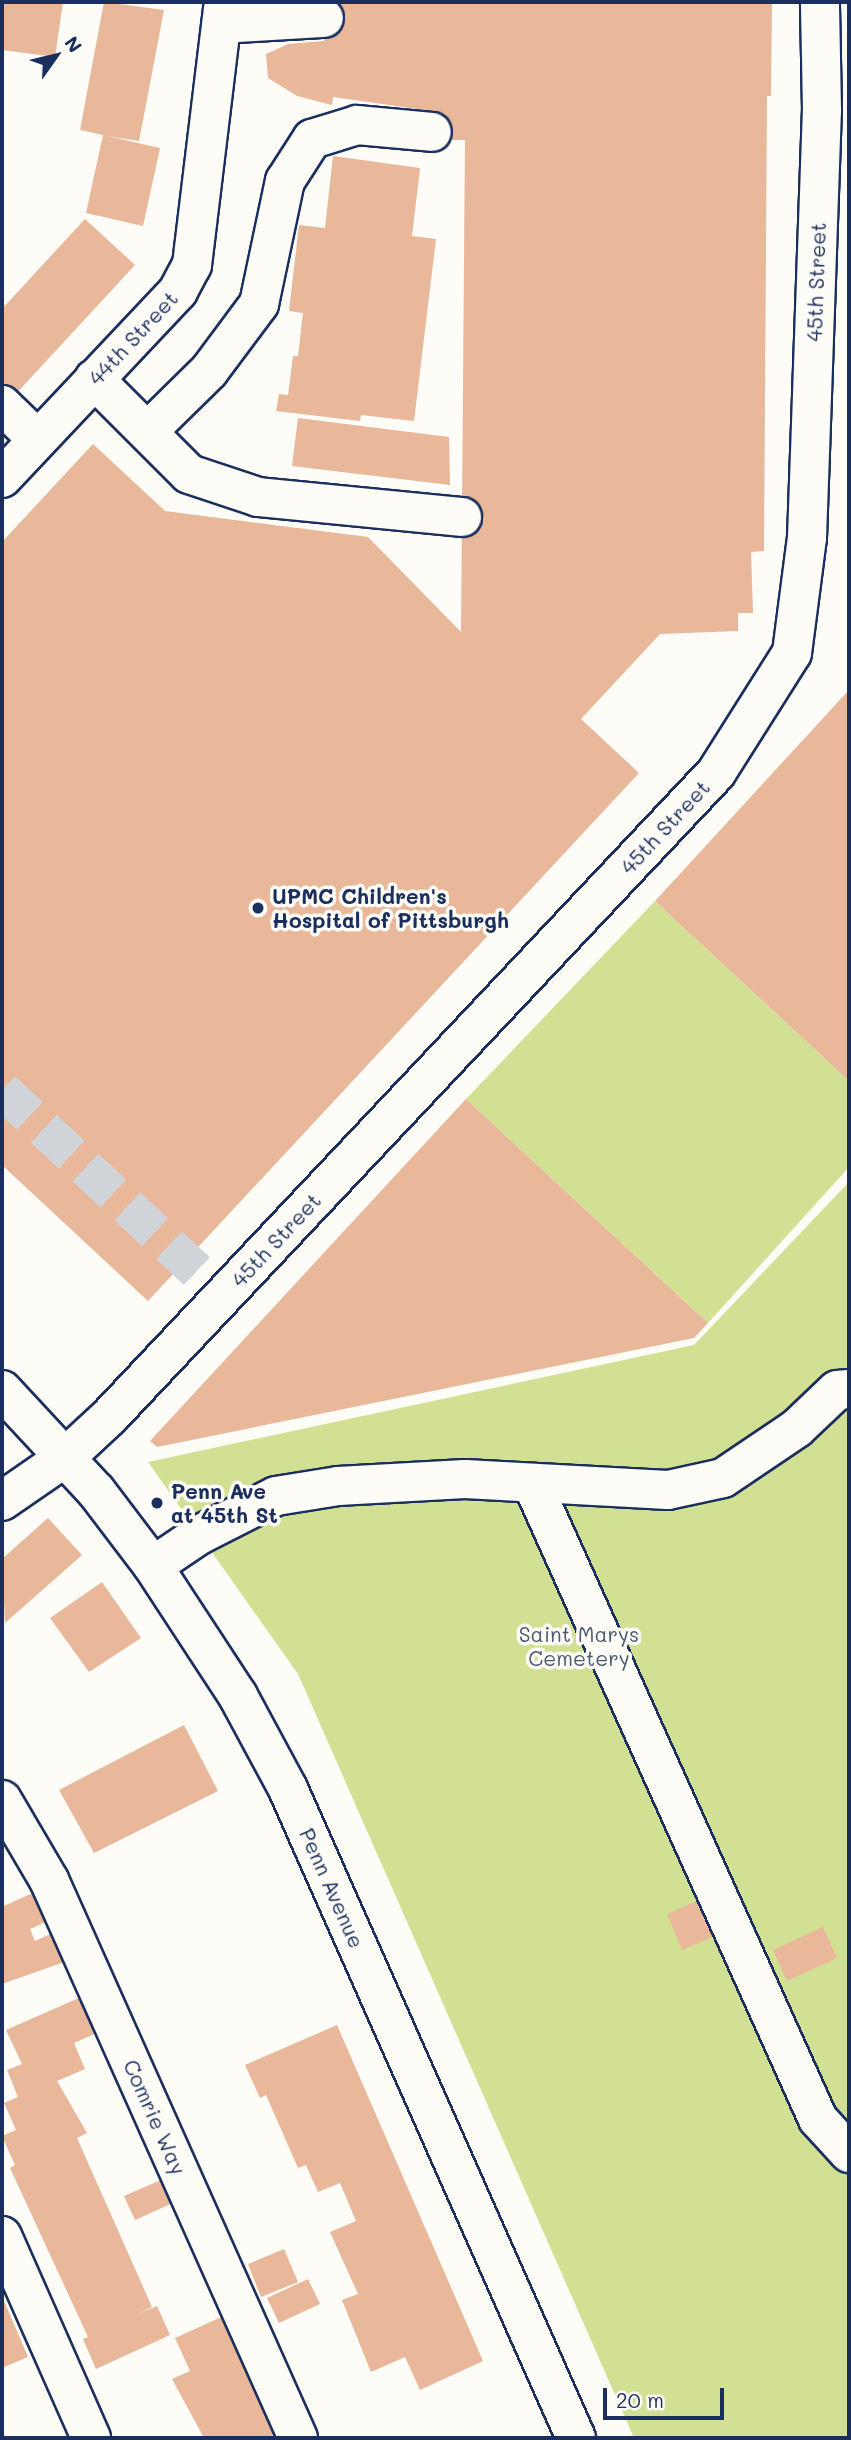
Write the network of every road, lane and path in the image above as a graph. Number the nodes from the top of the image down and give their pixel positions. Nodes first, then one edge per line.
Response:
1 (820, 2) edge
2 (223, 13) edge
3 (324, 18) dead end
4 (432, 132) dead end
5 (94, 379) junction
6 (2, 405) edge
7 (149, 430) junction
8 (37, 439) junction
9 (2, 478) edge
10 (462, 517) dead end
11 (845, 1384) edge
12 (2, 1390) edge
13 (66, 1456) junction
14 (532, 1483) junction
15 (2, 1501) edge
16 (153, 1566) junction
17 (2, 1800) edge
18 (849, 2153) edge
19 (2, 2236) edge
20 (91, 2438) edge
21 (298, 2438) edge
22 (576, 2438) edge

1 - 13 street, 45th Street
2 - 3 street
2 - 5 street, 44th Street
4 - 7 street
5 - 7 street
5 - 8 street, 44th Street
6 - 8 street
7 - 10 street
8 - 9 street, 44th Street
11 - 14 street
12 - 13 street, Penn Avenue
13 - 15 street, 45th Street
13 - 16 street, Penn Avenue
14 - 16 street
14 - 18 street
16 - 22 street, Penn Avenue
17 - 21 street, Comrie Way
19 - 20 street

